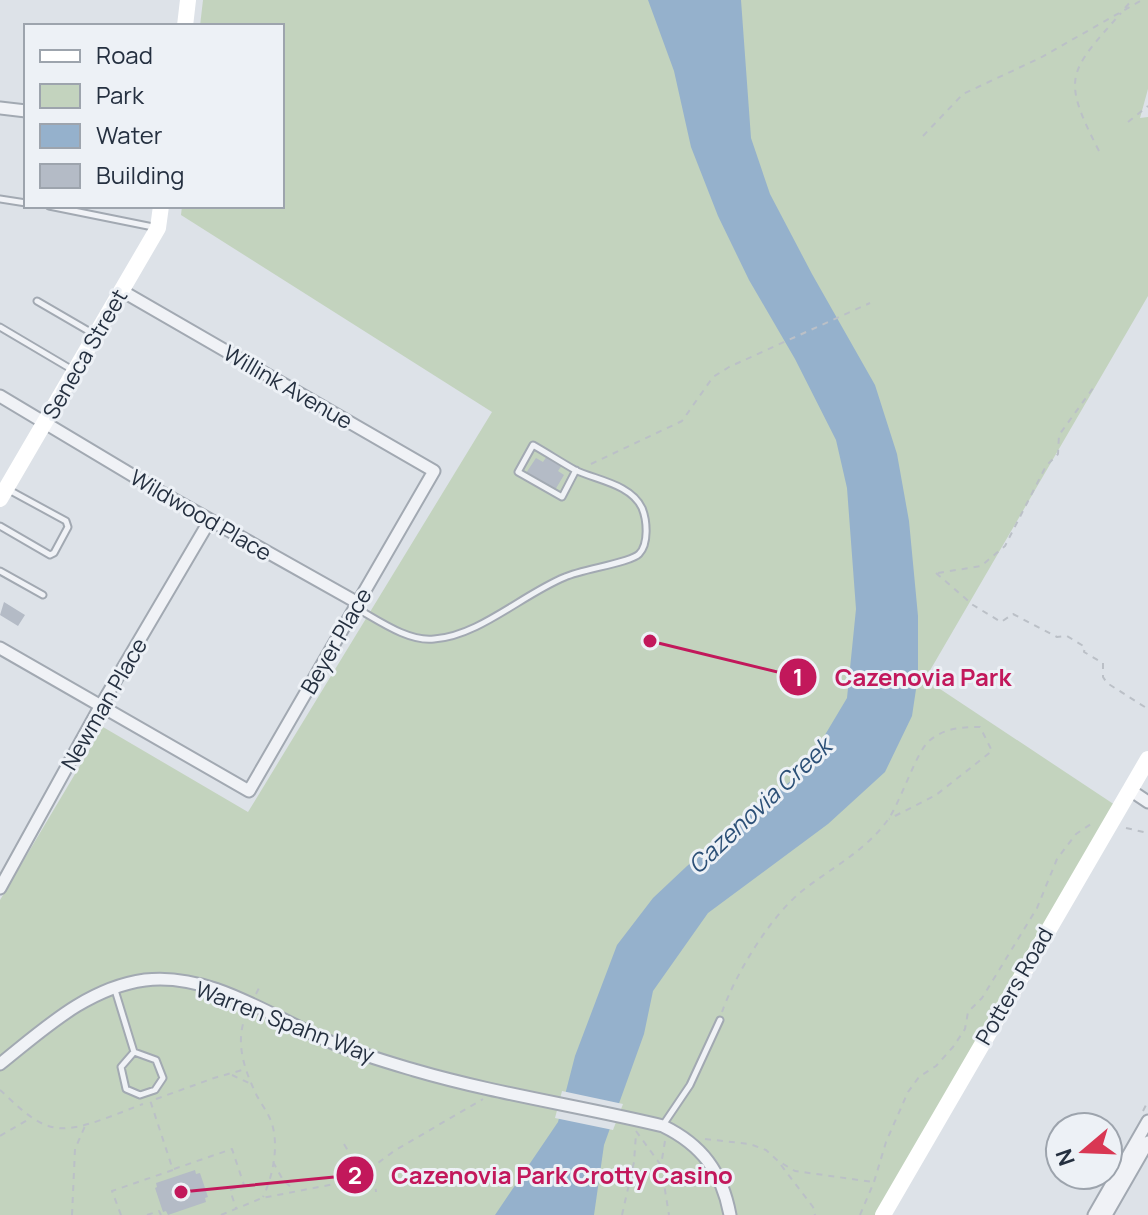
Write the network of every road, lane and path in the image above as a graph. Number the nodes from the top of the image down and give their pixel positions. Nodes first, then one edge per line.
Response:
1 (188, 0) edge
2 (1132, 0) edge
3 (1142, 0) edge
4 (1122, 11) junction
5 (185, 24) edge
6 (1148, 106) edge
7 (0, 108) edge
8 (24, 111) edge
9 (1128, 122) dead end
10 (923, 136) dead end
11 (1099, 151) dead end
12 (0, 199) edge
13 (24, 203) edge
14 (59, 208) edge
15 (161, 208) edge
16 (158, 228) junction
17 (122, 291) junction
18 (37, 301) dead end
19 (870, 303) dead end
20 (0, 327) edge
21 (96, 335) junction
22 (75, 371) junction
23 (1096, 384) dead end
24 (0, 396) edge
25 (45, 424) junction
26 (591, 464) dead end
27 (576, 470) junction
28 (422, 491) joint
29 (3, 494) edge
30 (210, 520) junction
31 (0, 526) edge
32 (0, 571) edge
33 (43, 595) dead end
34 (356, 606) junction
35 (0, 648) edge
36 (100, 707) junction
37 (1148, 709) edge
38 (1148, 759) edge
39 (1130, 790) junction
40 (1148, 802) edge
41 (1103, 816) dead end
42 (889, 819) junction
43 (1123, 828) dead end
44 (1148, 833) edge
45 (0, 888) edge
46 (260, 986) dead end
47 (115, 989) junction
48 (255, 995) dead end
49 (247, 1012) dead end
50 (720, 1020) joint
51 (134, 1052) junction
52 (0, 1064) edge
53 (246, 1069) junction
54 (231, 1075) junction
55 (253, 1085) junction
56 (0, 1090) edge
57 (148, 1092) junction
58 (484, 1098) dead end
59 (150, 1101) junction
60 (32, 1118) junction
61 (1148, 1121) edge
62 (85, 1124) junction
63 (663, 1126) junction
64 (0, 1136) edge
65 (699, 1139) dead end
66 (1148, 1142) edge
67 (664, 1143) dead end
68 (344, 1144) dead end
69 (778, 1161) junction
70 (273, 1162) junction
71 (373, 1165) junction
72 (661, 1165) junction
73 (173, 1170) junction
74 (1124, 1171) edge
75 (362, 1175) junction
76 (1124, 1176) edge
77 (874, 1182) junction
78 (294, 1190) junction
79 (1113, 1191) edge
80 (1115, 1191) edge
81 (376, 1192) dead end
82 (262, 1198) junction
83 (237, 1208) junction
84 (72, 1215) edge
85 (121, 1215) edge
86 (147, 1215) edge
87 (161, 1215) edge
88 (221, 1215) edge
89 (622, 1215) edge
90 (669, 1215) edge
91 (730, 1215) edge
92 (815, 1215) edge
93 (860, 1215) edge
94 (883, 1215) edge
95 (1094, 1215) edge
96 (1106, 1215) edge

1 - 5 street
2 - 4 path
3 - 4 path
4 - 10 path
4 - 11 path
6 - 9 path
7 - 8 street
12 - 13 lane
14 - 16 lane
15 - 16 street, Seneca Street
16 - 17 street, Seneca Street
17 - 21 street, Seneca Street
17 - 28 street, Willink Avenue
18 - 21 lane
19 - 26 path
20 - 22 lane
21 - 22 street, Seneca Street
22 - 25 street, Seneca Street
23 - 37 path
24 - 25 street, Wildwood Place
25 - 29 street, Seneca Street
25 - 30 street, Wildwood Place
27 - 27 lane
27 - 34 lane, Wildwood Place
28 - 34 street, Beyer Place
29 - 31 lane
30 - 34 street, Wildwood Place
30 - 36 street, Newman Place
32 - 33 lane
34 - 36 street, Beyer Place
35 - 36 street
36 - 45 street, Newman Place
38 - 39 street, Potters Road
39 - 40 street
39 - 94 street, Potters Road
41 - 77 path
42 - 42 path
42 - 50 path
43 - 44 path
46 - 48 path
47 - 51 lane
47 - 52 street, Warren Spahn Way
47 - 63 street, Warren Spahn Way
49 - 53 path
50 - 63 lane
51 - 57 lane
51 - 57 lane
53 - 54 path
53 - 55 path
54 - 55 path
54 - 59 path
55 - 70 path
56 - 60 path
57 - 59 path
58 - 71 path
59 - 62 path
59 - 73 path
60 - 62 path
60 - 64 path
61 - 74 street
62 - 84 path
63 - 91 street, Warren Spahn Way
65 - 69 path
66 - 76 street
67 - 72 path
68 - 75 path
69 - 77 path
69 - 92 path
70 - 78 path
70 - 82 path
71 - 75 path
71 - 81 path
72 - 89 path
72 - 90 path
73 - 83 path
73 - 85 path
75 - 78 path
77 - 93 path
78 - 82 path
79 - 95 street
80 - 96 street
82 - 83 path
83 - 88 path
86 - 87 path

